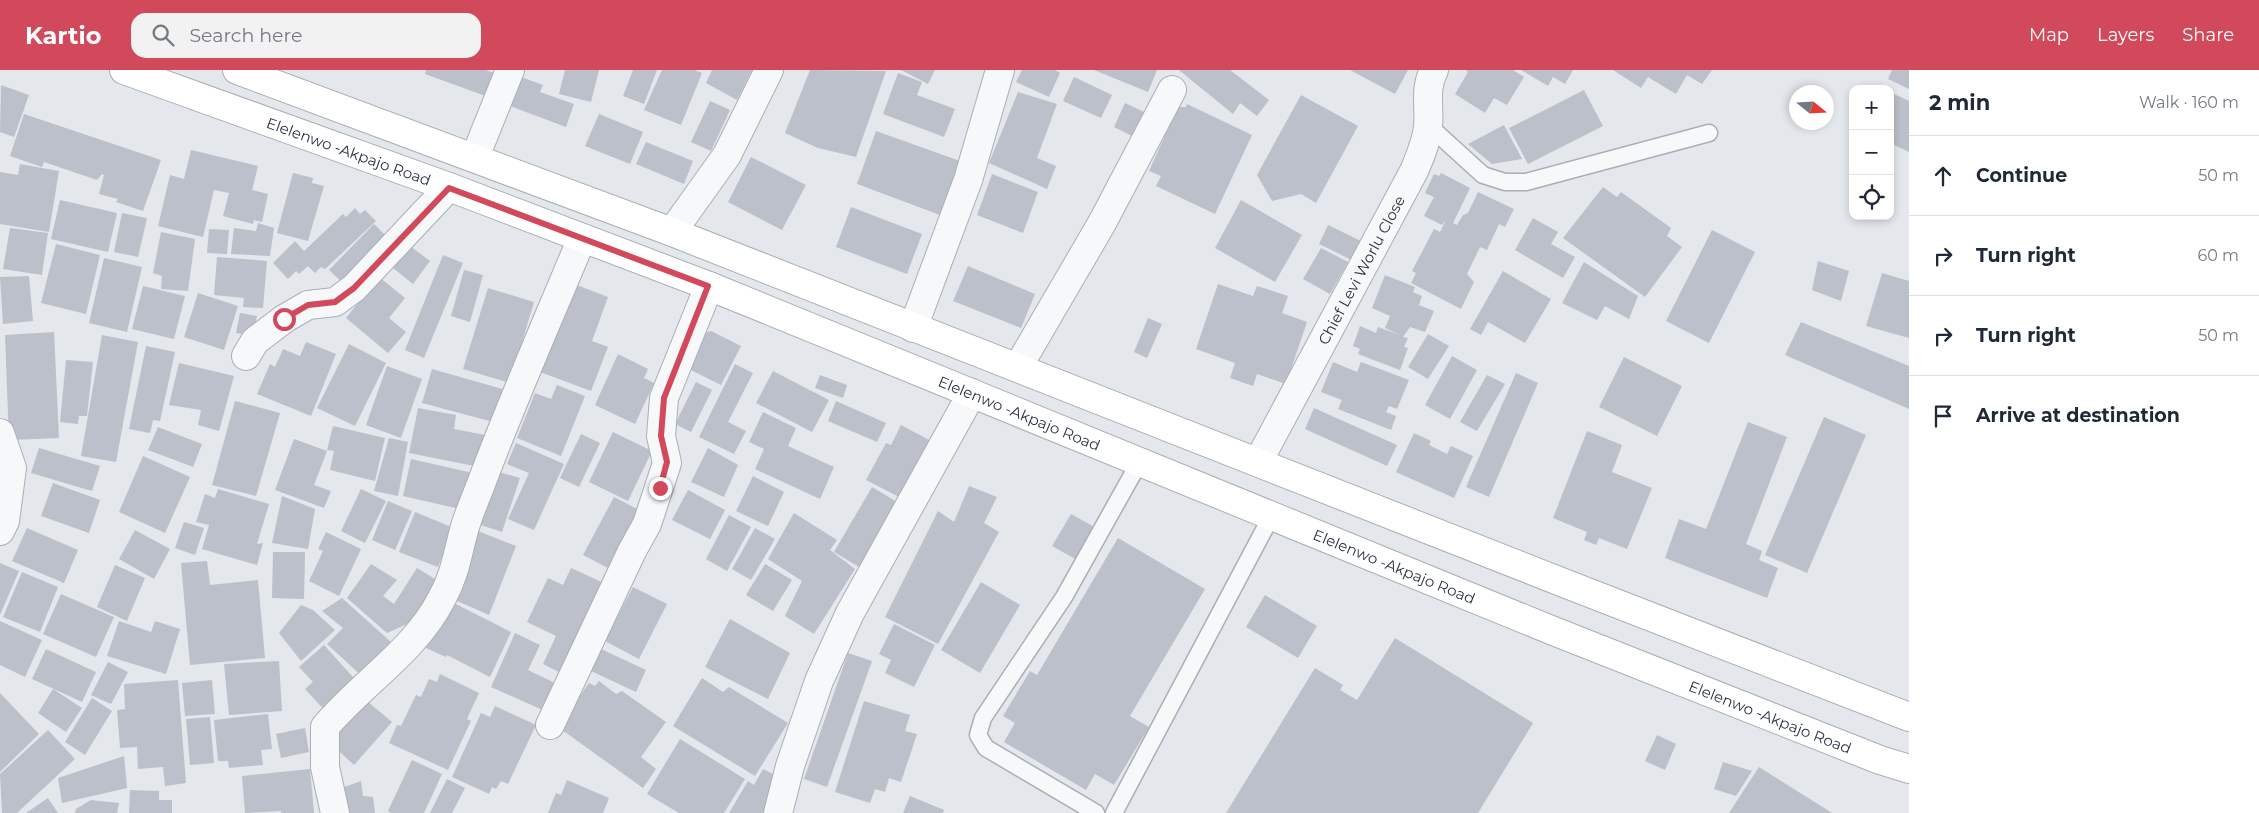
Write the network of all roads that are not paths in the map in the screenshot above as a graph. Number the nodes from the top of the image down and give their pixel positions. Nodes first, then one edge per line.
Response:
1 (124, 70) edge
2 (237, 70) edge
3 (510, 70) edge
4 (769, 70) edge
5 (1000, 70) edge
6 (1434, 70) edge
7 (1172, 90) dead end
8 (1428, 125) junction
9 (1709, 133) dead end
10 (475, 157) junction
11 (449, 188) junction
12 (672, 232) junction
13 (582, 238) junction
14 (708, 286) junction
15 (914, 328) junction
16 (246, 356) dead end
17 (1018, 367) junction
18 (972, 393) junction
19 (0, 433) edge
20 (1140, 461) junction
21 (1258, 462) junction
22 (1272, 516) junction
23 (0, 531) edge
24 (1909, 717) edge
25 (550, 725) dead end
26 (1909, 769) edge
27 (335, 813) edge
28 (778, 813) edge
29 (1096, 813) edge
30 (1114, 813) edge

1 - 11 main road, Elelenwo -Akpajo Road
2 - 10 main road
3 - 10 street
4 - 12 street
5 - 15 street
6 - 8 street, Chief Levi Worlu Close
7 - 17 street
8 - 9 lane
8 - 21 street, Chief Levi Worlu Close
10 - 12 main road
11 - 13 main road, Elelenwo -Akpajo Road
11 - 16 street
12 - 15 main road
13 - 14 main road, Elelenwo -Akpajo Road
13 - 27 street
14 - 18 main road, Elelenwo -Akpajo Road
14 - 25 street
15 - 17 main road
17 - 21 main road
18 - 20 main road, Elelenwo -Akpajo Road
18 - 28 street
19 - 23 street
20 - 22 main road, Elelenwo -Akpajo Road
20 - 29 lane
21 - 24 main road
22 - 26 main road, Elelenwo -Akpajo Road
22 - 30 lane

